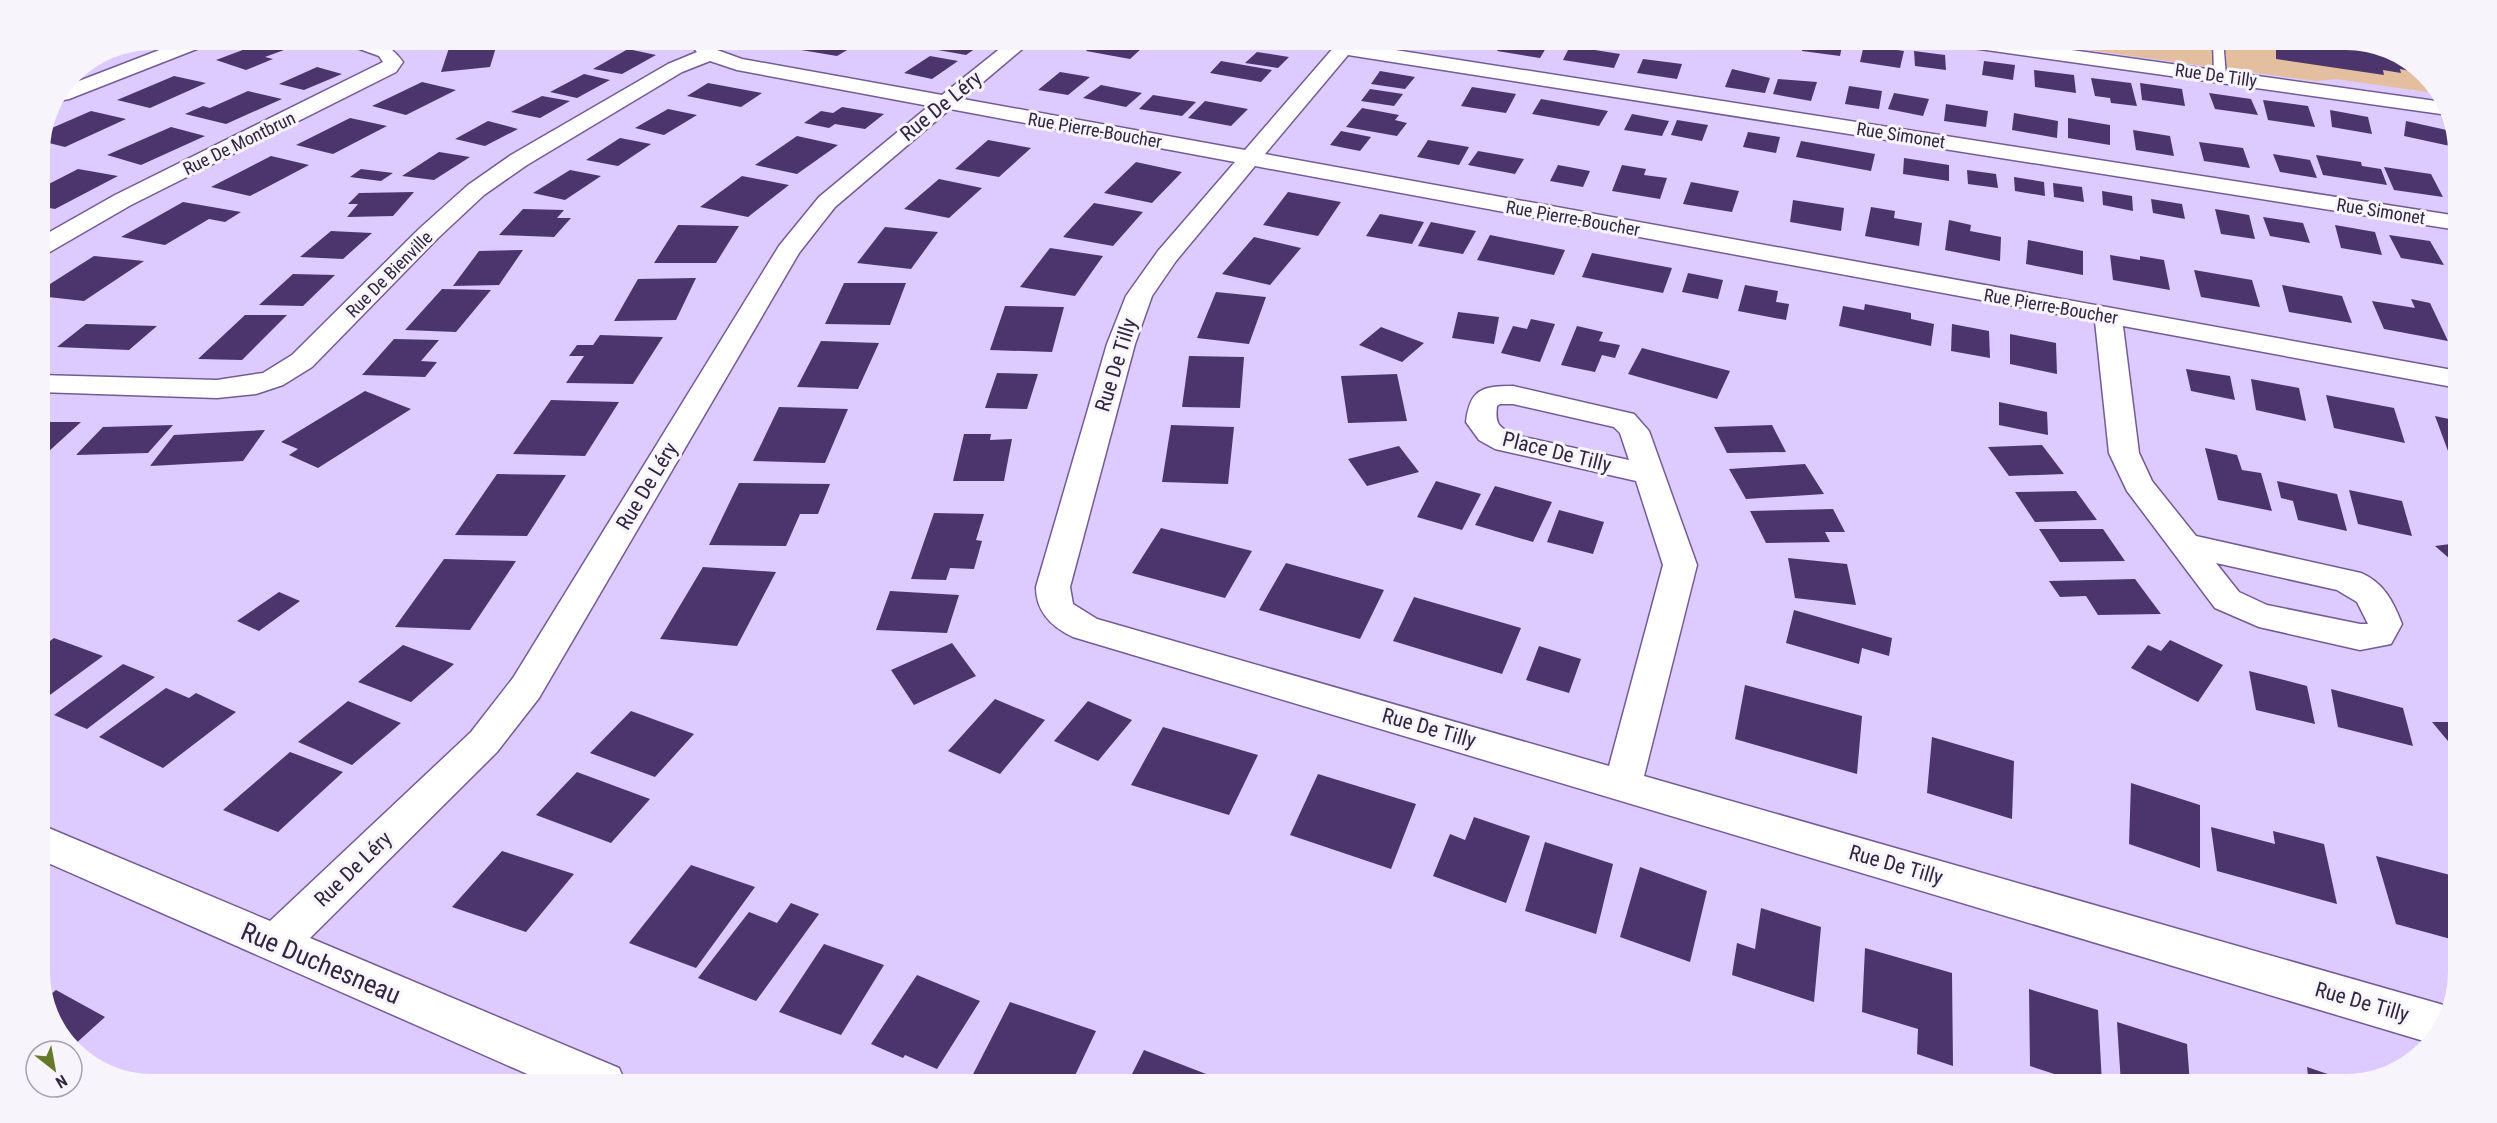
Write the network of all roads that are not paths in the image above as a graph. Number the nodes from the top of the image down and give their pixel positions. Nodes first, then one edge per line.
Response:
1 (177, 50) edge
2 (380, 50) edge
3 (697, 50) edge
4 (710, 50) edge
5 (1010, 50) edge
6 (1342, 50) edge
7 (1391, 50) edge
8 (2031, 50) edge
9 (2219, 50) edge
10 (2220, 76) junction
11 (70, 92) edge
12 (946, 102) junction
13 (2437, 108) edge
14 (1249, 158) junction
15 (2447, 221) edge
16 (50, 242) edge
17 (2108, 316) junction
18 (2447, 378) edge
19 (50, 383) edge
20 (1650, 474) junction
21 (2185, 545) junction
22 (1623, 784) junction
23 (50, 846) edge
24 (276, 943) junction
25 (2433, 1023) edge
26 (580, 1074) edge

1 - 11 street
2 - 16 street, Rue De Montbrun
3 - 19 street, Rue De Bienville
4 - 12 street, Rue Pierre-Boucher
5 - 12 street, Rue De Léry
6 - 14 street, Rue De Tilly
7 - 15 street, Rue Simonet
8 - 10 street, Rue De Tilly
9 - 10 lane
10 - 13 street, Rue De Tilly
12 - 14 street, Rue Pierre-Boucher
12 - 24 street, Rue De Léry
14 - 17 street, Rue Pierre-Boucher
14 - 22 street, Rue De Tilly
17 - 18 street, Rue Pierre-Boucher
17 - 21 street
20 - 20 street, Place De Tilly
20 - 22 street, Place De Tilly
21 - 21 street
22 - 25 street, Rue De Tilly
23 - 24 street, Rue Duchesneau
24 - 26 street, Rue Duchesneau

